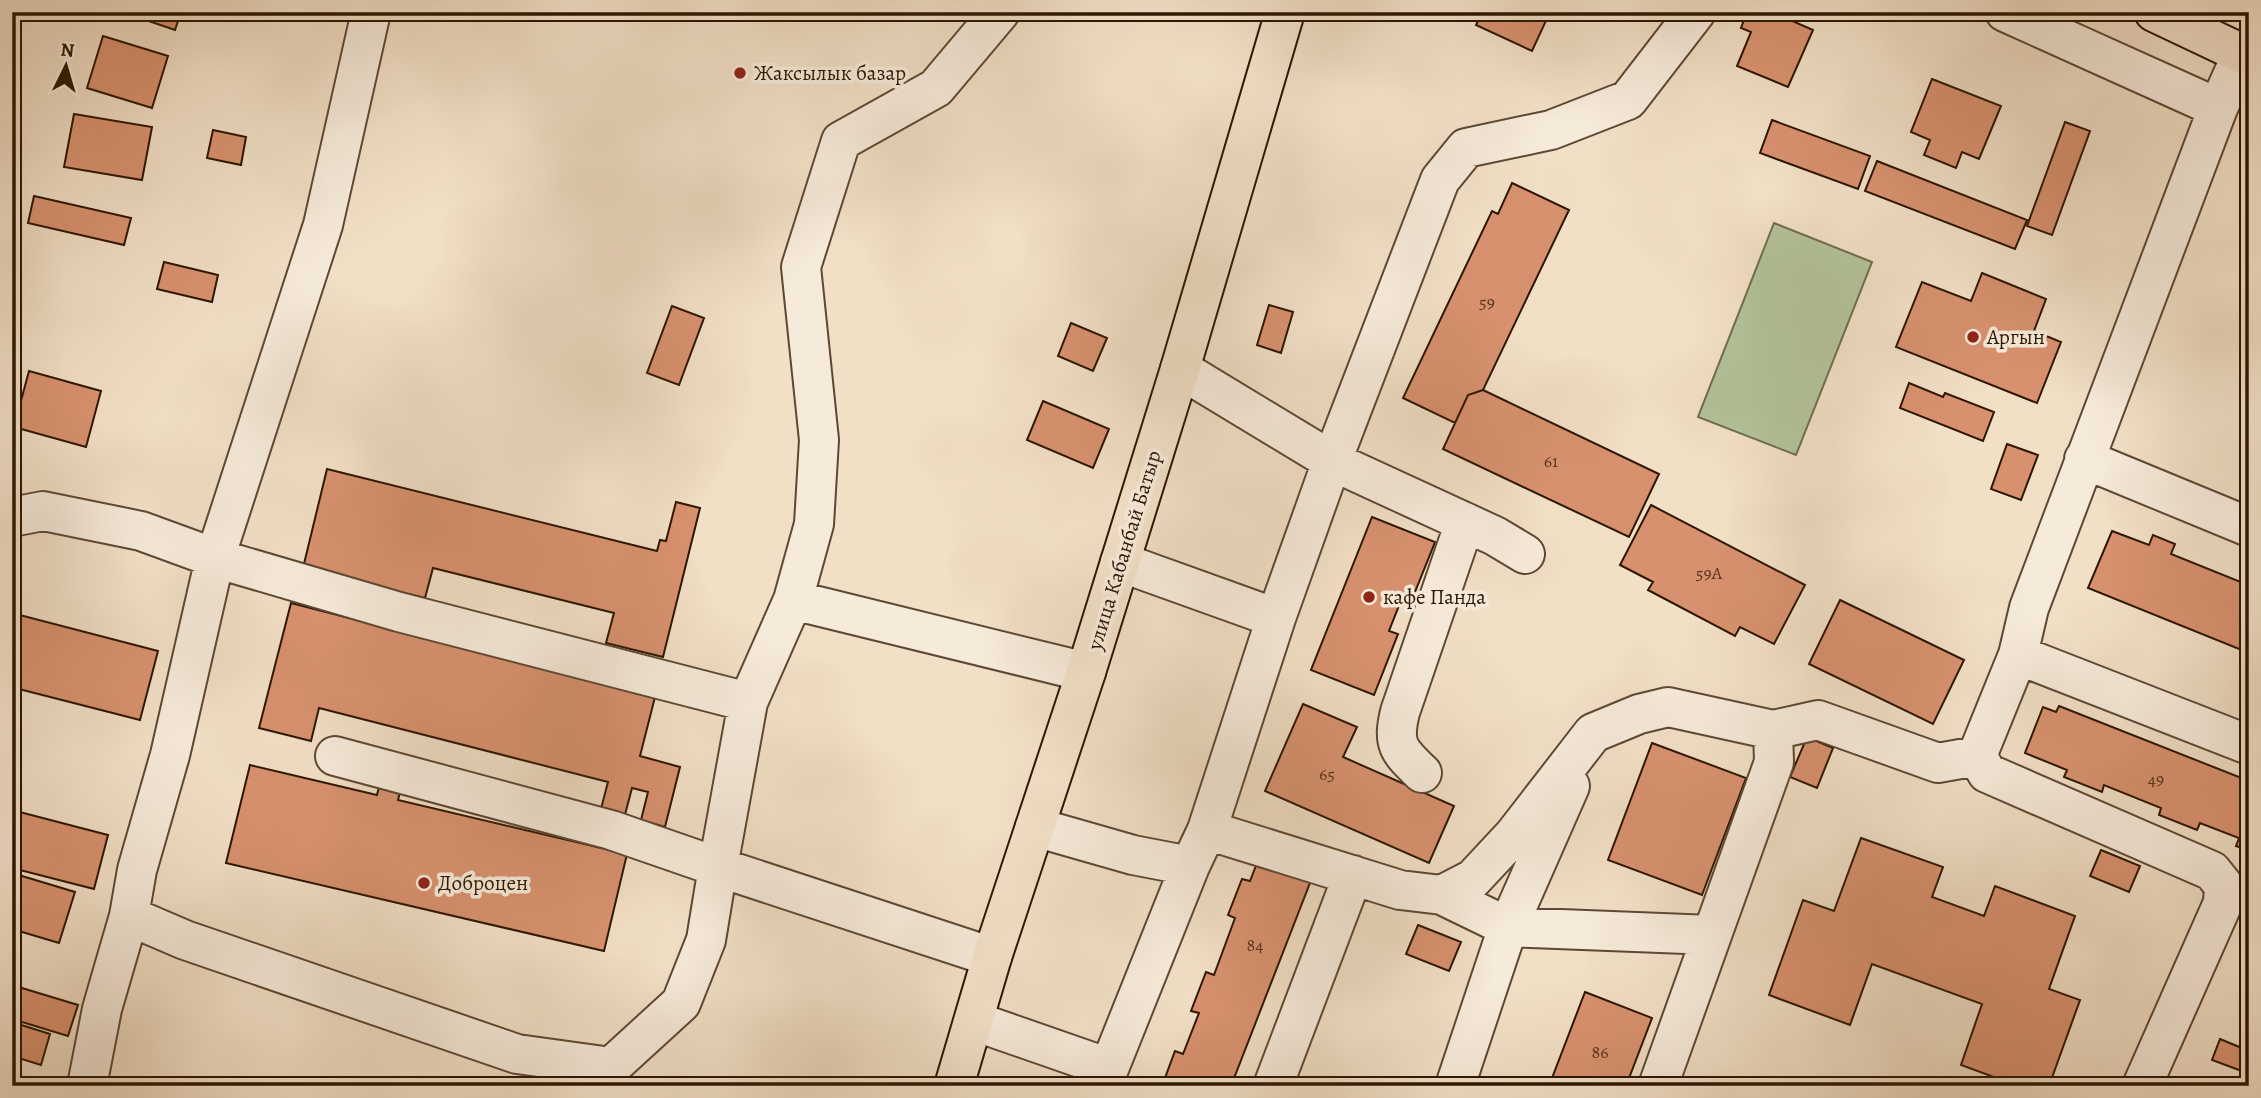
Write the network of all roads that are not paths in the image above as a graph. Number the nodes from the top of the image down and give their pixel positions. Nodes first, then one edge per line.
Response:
1 (371, 12) edge
2 (1000, 12) edge
3 (1285, 12) edge
4 (1696, 12) edge
5 (2005, 12) edge
6 (2154, 12) edge
7 (2246, 55) edge
8 (2218, 108) junction
9 (1181, 369) junction
10 (2084, 460) junction
11 (1332, 461) junction
12 (12, 517) edge
13 (1465, 522) junction
14 (2249, 527) edge
15 (1525, 554) dead end
16 (215, 558) junction
17 (1120, 562) junction
18 (793, 600) junction
19 (1276, 618) junction
20 (2018, 655) junction
21 (1086, 672) junction
22 (748, 702) junction
23 (1773, 730) junction
24 (1593, 733) junction
25 (2249, 745) edge
26 (1977, 756) junction
27 (335, 757) dead end
28 (1422, 773) dead end
29 (1035, 827) junction
30 (1207, 830) junction
31 (1190, 866) junction
32 (718, 867) junction
33 (1353, 875) junction
34 (1442, 895) junction
35 (129, 916) junction
36 (1508, 927) junction
37 (1712, 935) junction
38 (992, 957) junction
39 (974, 1021) junction
40 (605, 1077) edge
41 (1105, 1077) edge
42 (87, 1086) edge
43 (954, 1086) edge
44 (1273, 1086) edge
45 (1455, 1086) edge
46 (1658, 1086) edge
47 (2142, 1086) edge

1 - 16 lane
2 - 18 lane
3 - 9 main road, улица Кабанбай Батыр
4 - 11 lane
5 - 8 lane
6 - 7 main road
7 - 8 lane
8 - 10 lane
9 - 11 lane
9 - 17 main road, улица Кабанбай Батыр
10 - 14 lane
10 - 20 lane
11 - 13 lane
11 - 19 lane
12 - 16 lane
13 - 15 lane
13 - 28 lane
16 - 22 lane
16 - 35 lane
17 - 19 lane
17 - 21 main road, улица Кабанбай Батыр
18 - 21 lane
18 - 22 lane
19 - 30 lane
20 - 25 lane
20 - 26 lane
21 - 29 main road, улица Кабанбай Батыр
22 - 32 lane
23 - 24 lane
23 - 26 lane
23 - 37 lane
24 - 34 lane
24 - 36 lane
26 - 47 lane
27 - 32 lane
29 - 31 lane
29 - 38 main road, улица Кабанбай Батыр
30 - 31 lane
30 - 33 lane
31 - 41 lane
32 - 38 lane
32 - 40 lane
33 - 34 lane
33 - 44 lane
34 - 36 lane
35 - 40 lane
35 - 42 lane
36 - 37 lane
36 - 45 lane
37 - 46 lane
38 - 39 main road, улица Кабанбай Батыр
39 - 41 lane
39 - 43 main road, улица Кабанбай Батыр

